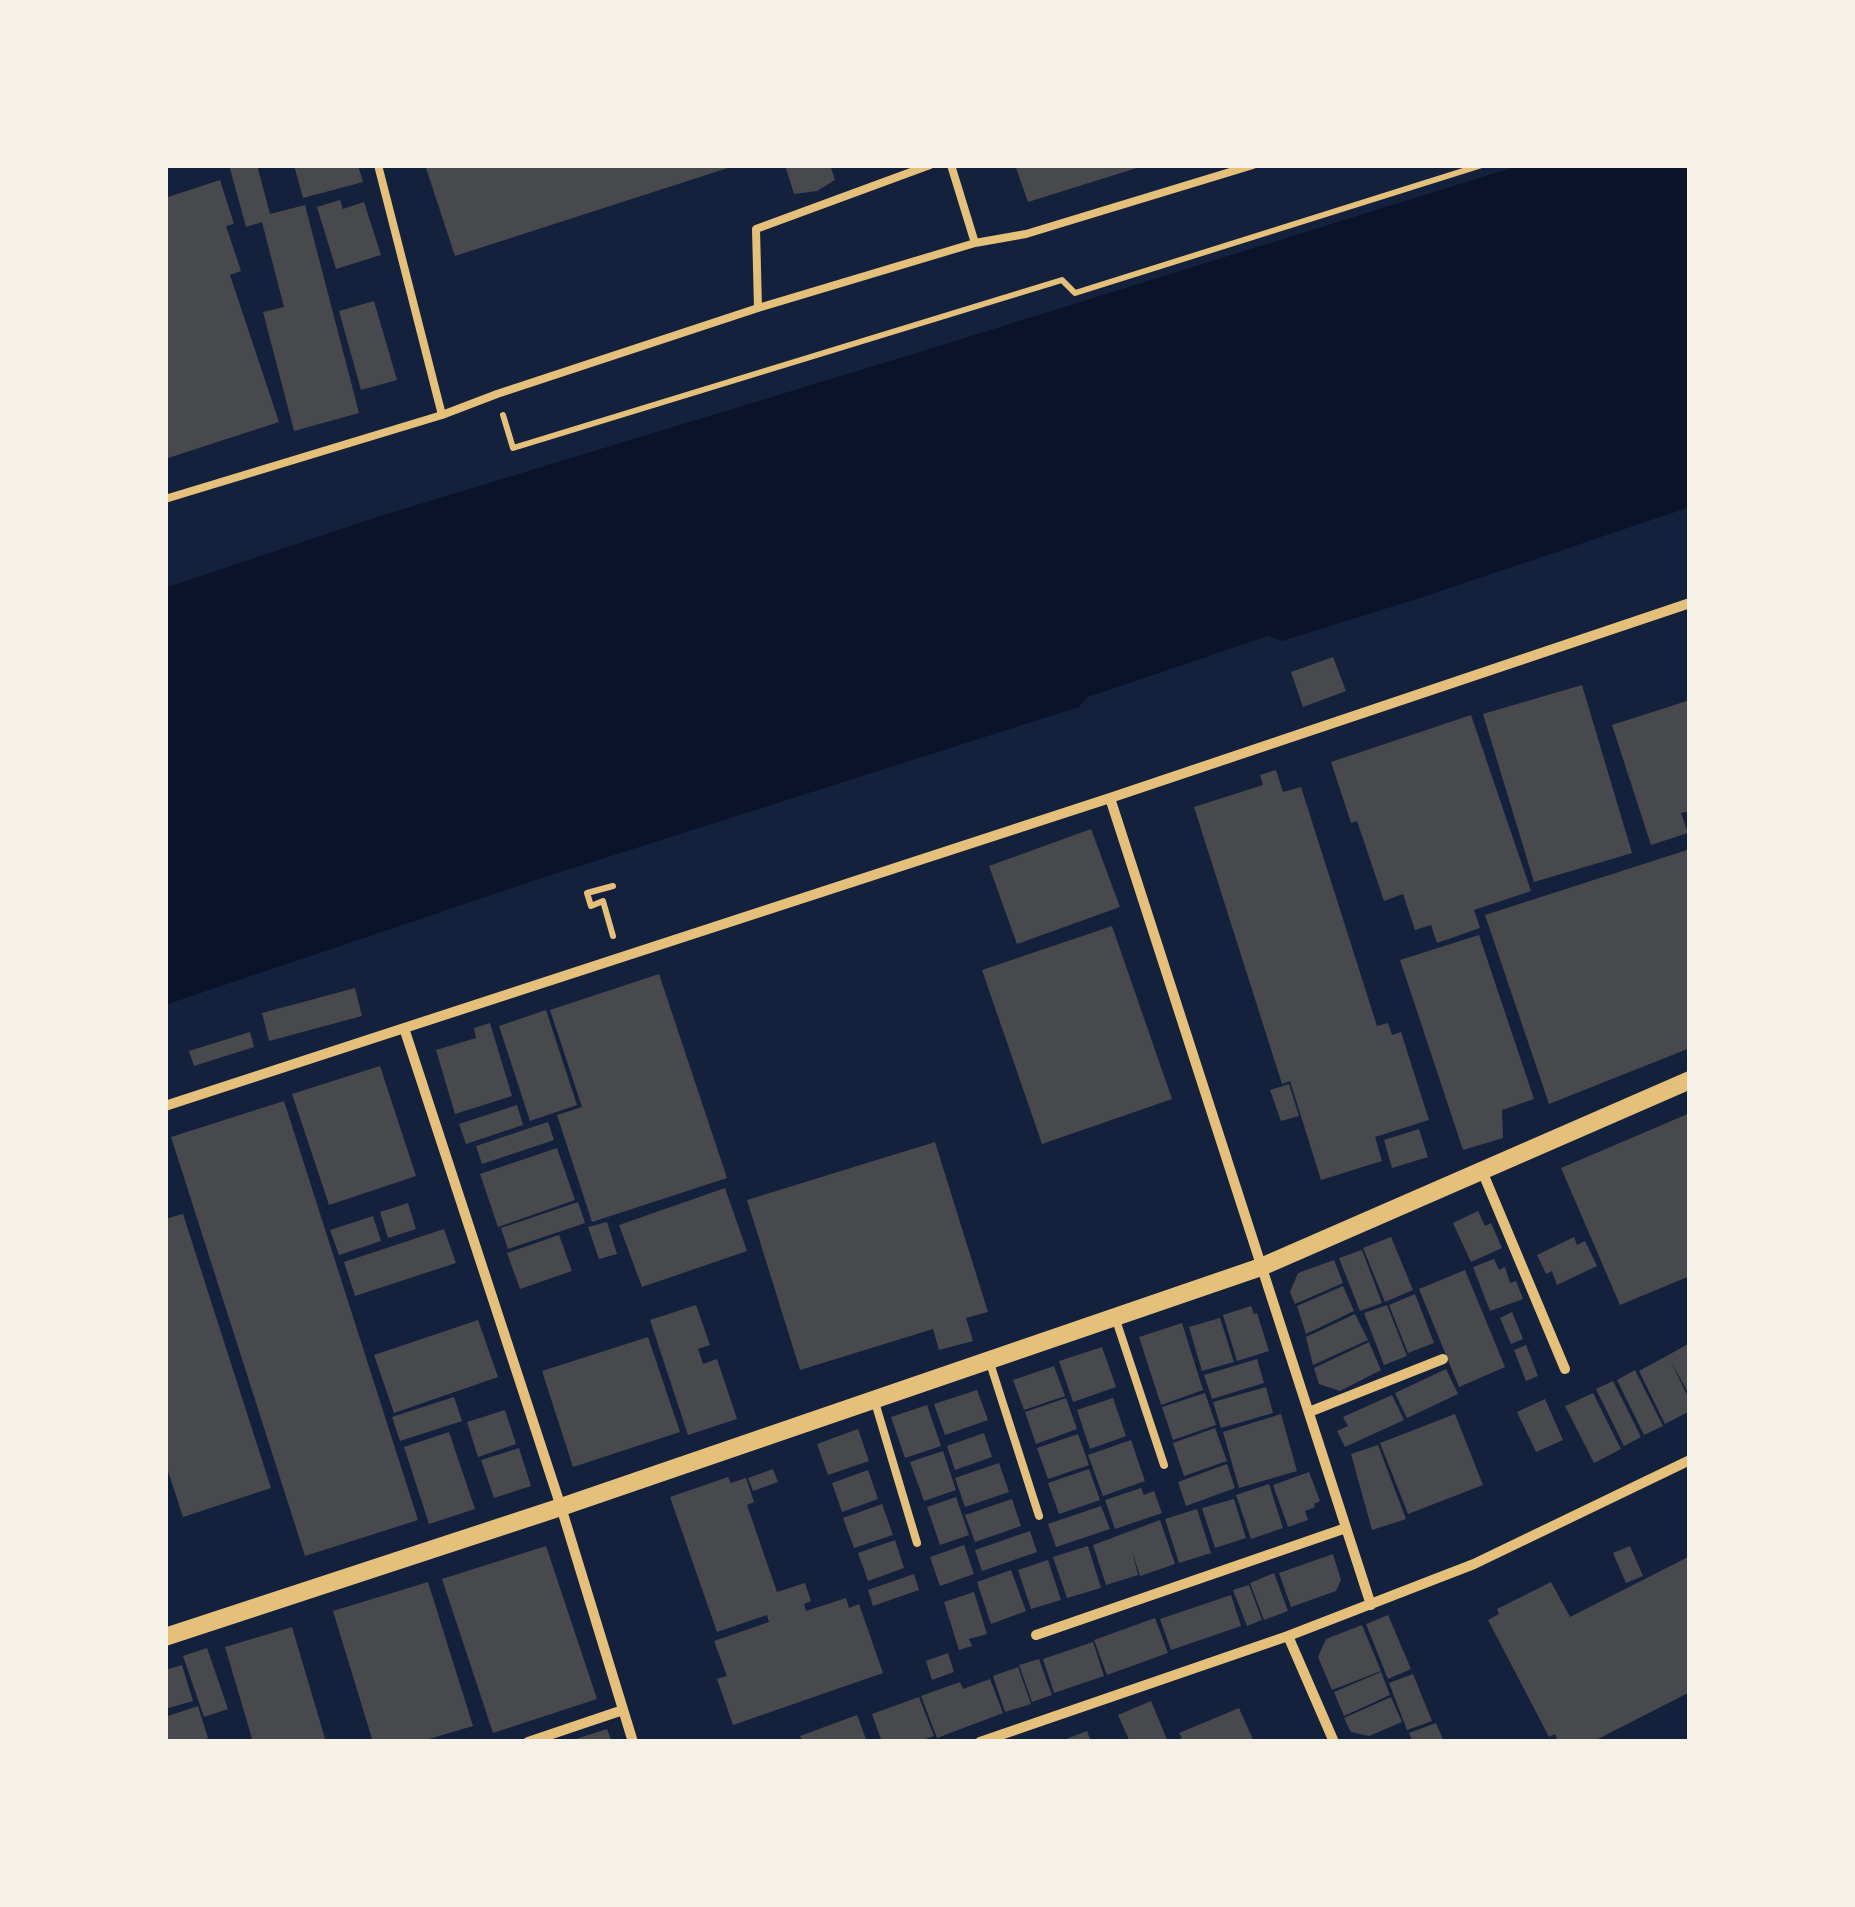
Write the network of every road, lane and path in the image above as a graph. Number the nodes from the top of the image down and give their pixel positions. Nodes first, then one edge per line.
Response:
1 (378, 165) edge
2 (930, 165) edge
3 (951, 165) edge
4 (1253, 165) edge
5 (1482, 165) edge
6 (975, 242) junction
7 (758, 308) junction
8 (497, 394) junction
9 (442, 414) junction
10 (165, 499) edge
11 (1690, 602) edge
12 (1110, 798) junction
13 (613, 886) dead end
14 (620, 958) junction
15 (404, 1028) junction
16 (1690, 1080) edge
17 (165, 1106) edge
18 (1482, 1170) junction
19 (1261, 1267) junction
20 (1115, 1317) junction
21 (990, 1360) junction
22 (1443, 1360) dead end
23 (1565, 1370) dead end
24 (874, 1399) junction
25 (1308, 1412) junction
26 (1690, 1460) edge
27 (1164, 1466) dead end
28 (560, 1507) junction
29 (1039, 1516) dead end
30 (1346, 1528) junction
31 (917, 1542) dead end
32 (1370, 1605) junction
33 (1036, 1634) dead end
34 (1288, 1636) junction
35 (165, 1637) edge
36 (623, 1710) junction
37 (528, 1742) edge
38 (634, 1742) edge
39 (980, 1742) edge
40 (1334, 1742) edge

1 - 9 lane
2 - 7 lane
3 - 6 lane
4 - 6 lane
5 - 8 path
6 - 7 lane
7 - 8 lane
8 - 9 lane
9 - 10 lane
11 - 12 street
12 - 14 street
12 - 19 street
13 - 14 path
14 - 15 street
15 - 17 street
15 - 28 street
16 - 18 street
18 - 19 street
18 - 23 street
19 - 20 street
19 - 25 street
20 - 21 street
20 - 27 lane
21 - 24 street
21 - 29 lane
22 - 25 street
24 - 28 street
24 - 31 lane
25 - 30 street
26 - 32 street
28 - 35 street
28 - 36 street
30 - 32 street
30 - 33 street
32 - 34 street
34 - 39 street
34 - 40 street
36 - 37 street
36 - 38 street

